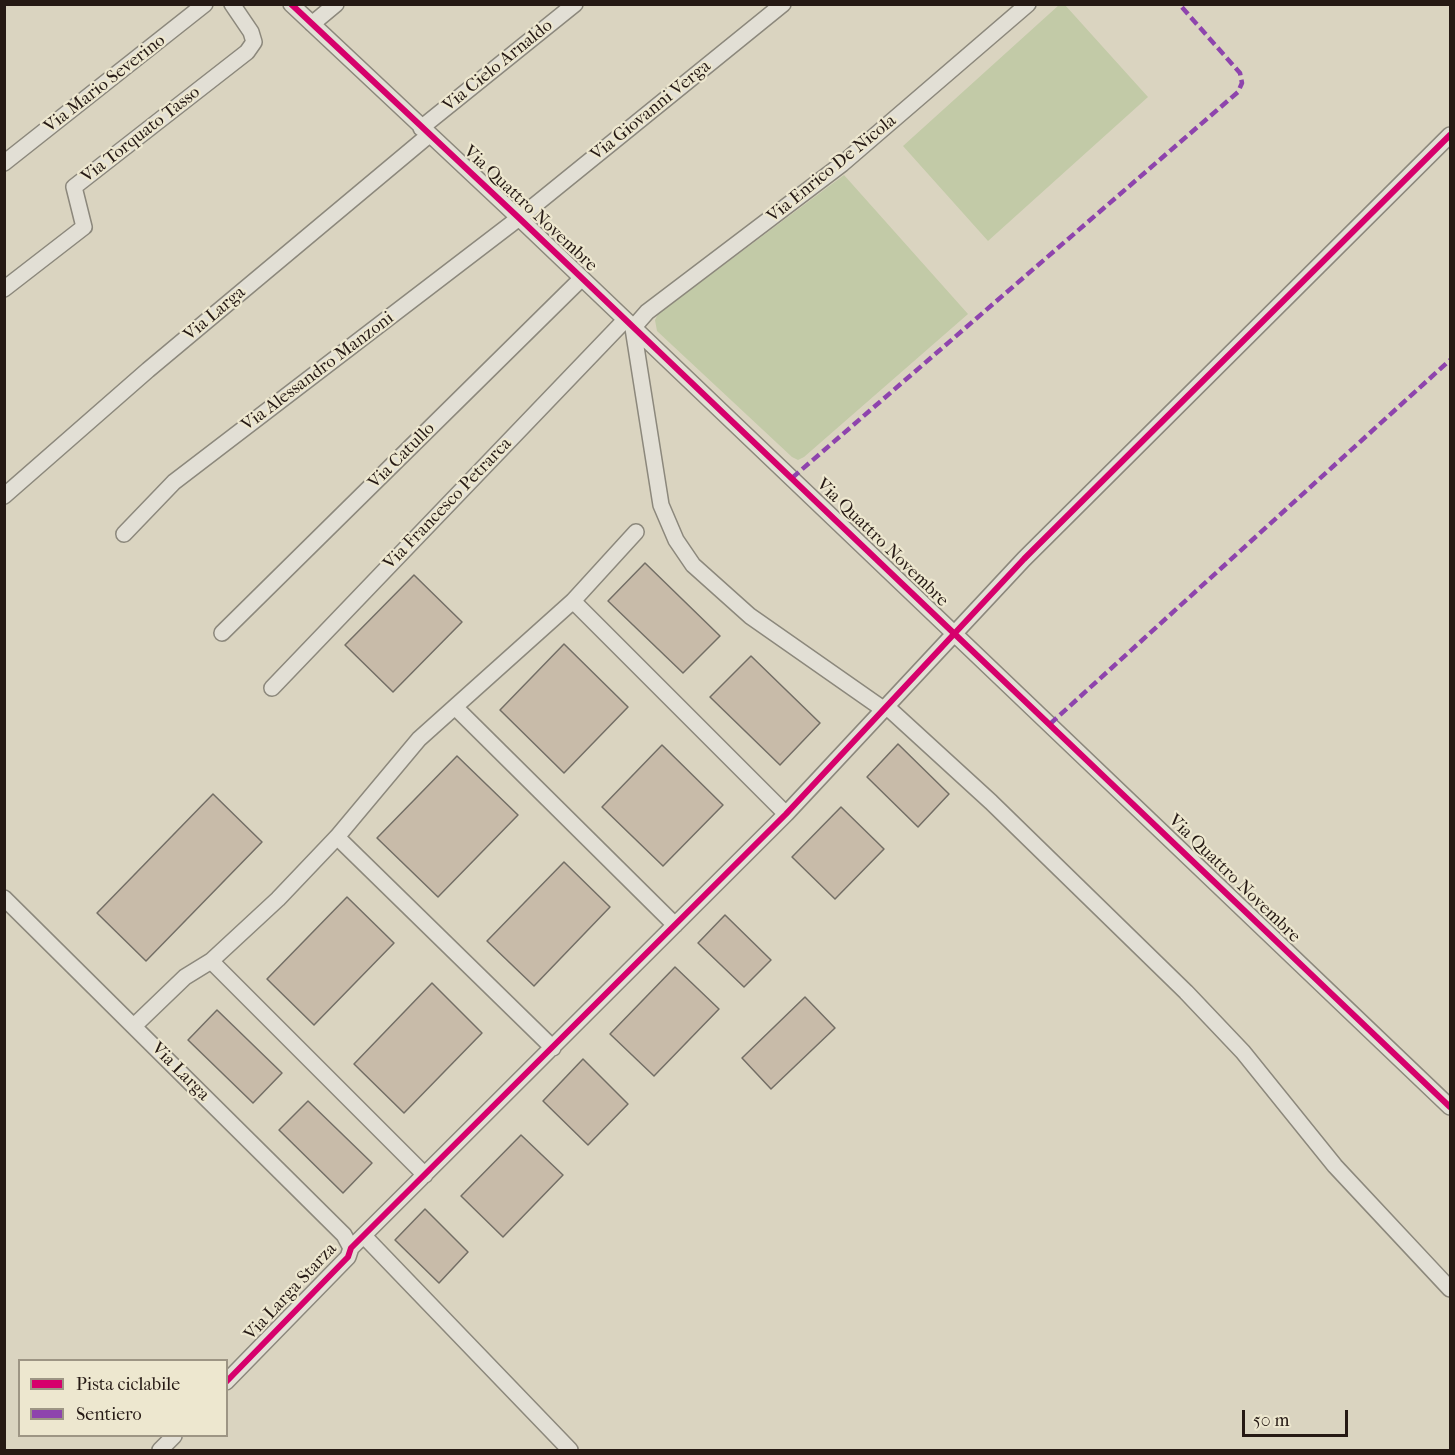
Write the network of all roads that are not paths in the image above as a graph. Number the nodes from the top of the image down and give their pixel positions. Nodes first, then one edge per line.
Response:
1 (205, 4) edge
2 (232, 4) edge
3 (291, 4) edge
4 (336, 4) edge
5 (574, 4) edge
6 (783, 4) edge
7 (1028, 4) edge
8 (312, 24) junction
9 (425, 131) junction
10 (1450, 135) edge
11 (4, 163) edge
12 (519, 218) junction
13 (582, 278) junction
14 (4, 289) edge
15 (629, 324) junction
16 (4, 496) edge
17 (636, 532) dead end
18 (124, 534) dead end
19 (573, 601) junction
20 (222, 633) dead end
21 (956, 634) junction
22 (272, 688) dead end
23 (884, 707) junction
24 (456, 708) junction
25 (786, 814) junction
26 (337, 837) junction
27 (4, 898) edge
28 (675, 925) junction
29 (211, 961) junction
30 (134, 1026) junction
31 (553, 1048) junction
32 (1450, 1107) edge
33 (425, 1175) junction
34 (364, 1236) junction
35 (351, 1248) junction
36 (1450, 1289) edge
37 (228, 1380) edge
38 (173, 1437) edge
39 (160, 1450) edge
40 (570, 1450) edge

1 - 11 street, Via Mario Severino
2 - 14 street, Via Torquato Tasso
3 - 8 street, Via Quattro Novembre
4 - 8 street
5 - 9 street, Via Cielo Arnaldo
6 - 12 street, Via Giovanni Verga
7 - 15 street, Via Enrico De Nicola
8 - 9 street, Via Quattro Novembre
9 - 12 street, Via Quattro Novembre
9 - 16 street, Via Larga
10 - 21 street, Via Larga Starza
12 - 13 street, Via Quattro Novembre
12 - 18 street, Via Alessandro Manzoni
13 - 15 street, Via Quattro Novembre
13 - 20 street, Via Catullo
15 - 21 street, Via Quattro Novembre
15 - 22 street, Via Francesco Petrarca
15 - 23 street
17 - 19 street
19 - 24 street
19 - 25 street
21 - 23 street, Via Larga Starza
21 - 32 street, Via Quattro Novembre
23 - 25 street, Via Larga Starza
23 - 36 street
24 - 26 street
24 - 28 street
25 - 28 street, Via Larga Starza
26 - 29 street
26 - 31 street
27 - 30 street, Via Larga
28 - 31 street, Via Larga Starza
29 - 30 street
29 - 33 street
30 - 35 street, Via Larga
31 - 33 street, Via Larga Starza
33 - 34 street, Via Larga Starza
34 - 35 street, Via Larga Starza
34 - 40 street
35 - 37 street, Via Larga Starza
38 - 39 street

